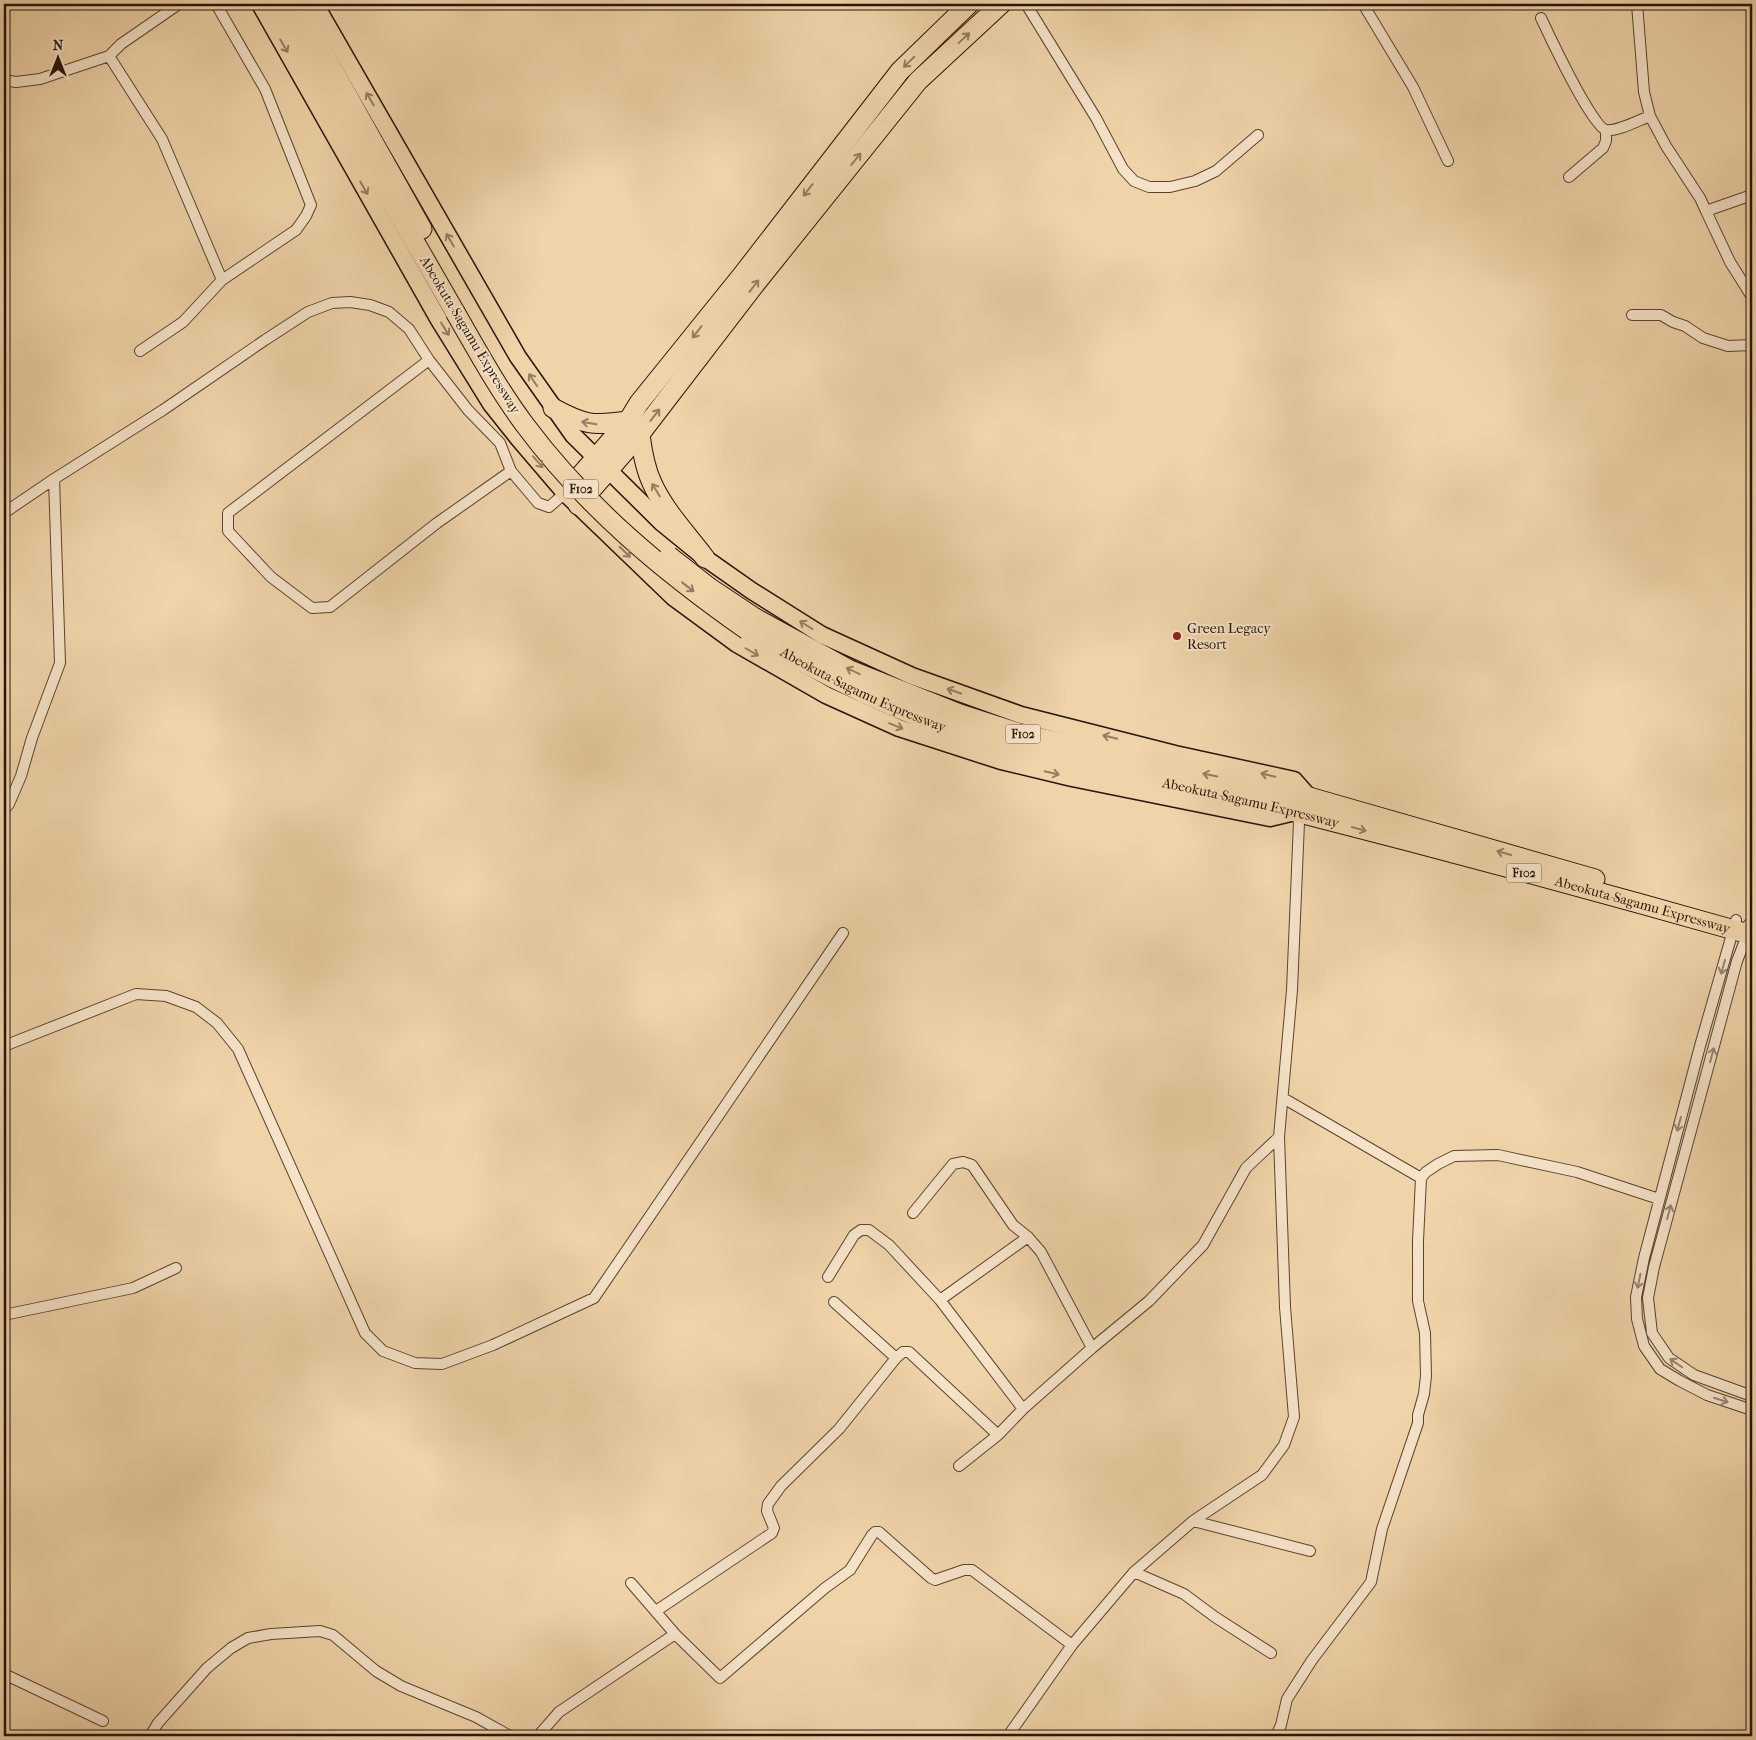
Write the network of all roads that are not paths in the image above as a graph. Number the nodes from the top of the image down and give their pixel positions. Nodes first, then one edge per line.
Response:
1 (179, 4) edge
2 (216, 4) edge
3 (260, 4) edge
4 (278, 4) edge
5 (296, 4) edge
6 (315, 4) edge
7 (969, 4) edge
8 (1026, 4) edge
9 (1363, 4) edge
10 (1637, 4) edge
11 (995, 5) edge
12 (1541, 18) dead end
13 (108, 56) junction
14 (4, 80) edge
15 (1650, 116) junction
16 (1606, 130) junction
17 (1258, 135) dead end
18 (1448, 161) dead end
19 (1569, 177) dead end
20 (1752, 195) edge
21 (1706, 211) junction
22 (222, 280) junction
23 (1752, 297) edge
24 (460, 309) junction
25 (1632, 315) dead end
26 (1752, 345) edge
27 (140, 351) dead end
28 (429, 360) junction
29 (553, 408) junction
30 (634, 428) junction
31 (602, 465) junction
32 (511, 471) junction
33 (54, 479) junction
34 (571, 499) junction
35 (4, 512) edge
36 (705, 558) junction
37 (751, 624) junction
38 (1308, 797) junction
39 (4, 810) edge
40 (1295, 812) junction
41 (1745, 928) edge
42 (844, 933) dead end
43 (4, 1046) edge
44 (1283, 1098) junction
45 (1279, 1137) junction
46 (1421, 1178) junction
47 (1659, 1199) junction
48 (913, 1213) dead end
49 (1028, 1237) junction
50 (176, 1268) dead end
51 (828, 1277) dead end
52 (940, 1300) junction
53 (834, 1302) dead end
54 (4, 1314) edge
55 (1092, 1348) junction
56 (896, 1358) junction
57 (1752, 1396) edge
58 (1023, 1409) junction
59 (1752, 1410) edge
60 (998, 1435) junction
61 (959, 1466) dead end
62 (1193, 1522) junction
63 (1310, 1551) dead end
64 (1134, 1572) junction
65 (631, 1583) dead end
66 (656, 1611) junction
67 (675, 1634) junction
68 (1072, 1645) junction
69 (1271, 1653) dead end
70 (4, 1674) edge
71 (103, 1721) dead end
72 (150, 1736) edge
73 (510, 1736) edge
74 (538, 1736) edge
75 (1008, 1736) edge
76 (1276, 1736) edge

1 - 13 street
2 - 22 street
3 -> 34 main road
4 - 24 highway, Abeokuta-Sagamu Expressway / F102
5 - 24 highway, Abeokuta-Sagamu Expressway / F102
29 -> 6 main road
7 -> 30 highway
8 - 17 street
9 - 18 street
10 - 15 street
30 -> 11 highway
12 - 16 street
13 - 14 street
13 - 22 street
15 - 16 street
15 - 21 street
16 - 19 street
20 - 21 street
21 - 23 street
22 - 27 street
24 - 37 highway, Abeokuta-Sagamu Expressway / F102, bridge
25 - 26 street
28 - 32 street
28 - 32 street
28 - 33 street
30 -> 29 highway
29 - 31 main road
30 - 31 highway
36 -> 30 highway
31 - 34 highway
31 - 36 main road
32 - 34 street
33 - 35 street
33 - 39 street
34 -> 40 main road
38 -> 36 main road
38 -> 37 highway, Abeokuta-Sagamu Expressway / F102
37 - 40 highway, Abeokuta-Sagamu Expressway / F102
41 -> 38 highway, Abeokuta-Sagamu Expressway / F102
40 -> 41 highway, Abeokuta-Sagamu Expressway / F102
40 - 44 street
41 -> 47 street
57 -> 41 street
42 - 43 street
44 - 45 street
44 - 46 street
45 - 55 street
45 - 62 street
46 - 47 street
46 - 76 street
47 -> 59 street
48 - 49 street
49 - 52 street
49 - 55 street
50 - 54 street
51 - 52 street
52 - 58 street
53 - 56 street
55 - 58 street
56 - 60 street
56 - 66 street
58 - 60 street
60 - 61 street
62 - 63 street
62 - 64 street
64 - 68 street
64 - 69 street
65 - 66 street
66 - 67 street
67 - 68 street
67 - 74 street
68 - 75 street
70 - 71 street
72 - 73 street

